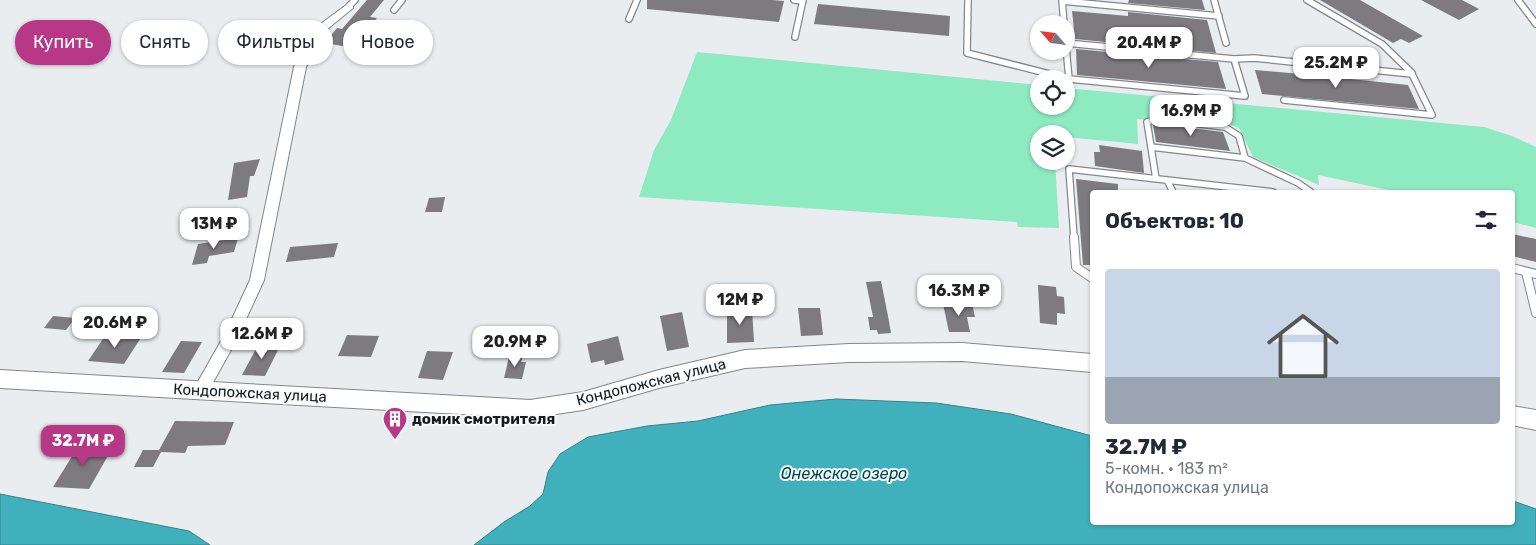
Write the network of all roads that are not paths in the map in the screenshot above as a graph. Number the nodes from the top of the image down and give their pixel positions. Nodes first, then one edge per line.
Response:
1 (402, 0) edge
2 (637, 0) edge
3 (794, 0) edge
4 (803, 0) edge
5 (968, 0) edge
6 (1214, 0) edge
7 (1307, 0) edge
8 (1518, 0) edge
9 (1062, 1) edge
10 (352, 3) edge
11 (394, 10) dead end
12 (1063, 15) edge
13 (1219, 16) junction
14 (629, 18) dead end
15 (1536, 24) edge
16 (795, 37) dead end
17 (1226, 43) dead end
18 (1075, 44) edge
19 (1234, 59) junction
20 (1034, 70) edge
21 (1412, 74) junction
22 (1075, 80) edge
23 (1284, 100) dead end
24 (1151, 147) junction
25 (1245, 158) junction
26 (1156, 179) junction
27 (1167, 180) junction
28 (1172, 190) edge
29 (1255, 190) edge
30 (1308, 190) edge
31 (1515, 269) edge
32 (1526, 272) junction
33 (1536, 274) edge
34 (1090, 277) edge
35 (1536, 313) edge
36 (1090, 363) edge
37 (0, 379) edge
38 (201, 390) junction
39 (1515, 416) edge
40 (1536, 420) edge

1 - 11 lane
2 - 14 lane
3 - 4 lane
4 - 16 lane
5 - 20 lane
6 - 13 lane
7 - 21 lane
8 - 15 lane
9 - 12 lane
9 - 13 lane
10 - 38 street
13 - 17 lane
18 - 19 lane
19 - 21 lane
19 - 22 lane
21 - 23 lane
24 - 25 lane
24 - 25 lane
24 - 26 lane
25 - 30 lane
26 - 27 lane
26 - 34 lane
27 - 28 lane
27 - 29 lane
31 - 32 lane
32 - 33 lane
32 - 35 lane
36 - 38 street, Кондопожская улица
37 - 38 street, Кондопожская улица
39 - 40 street

